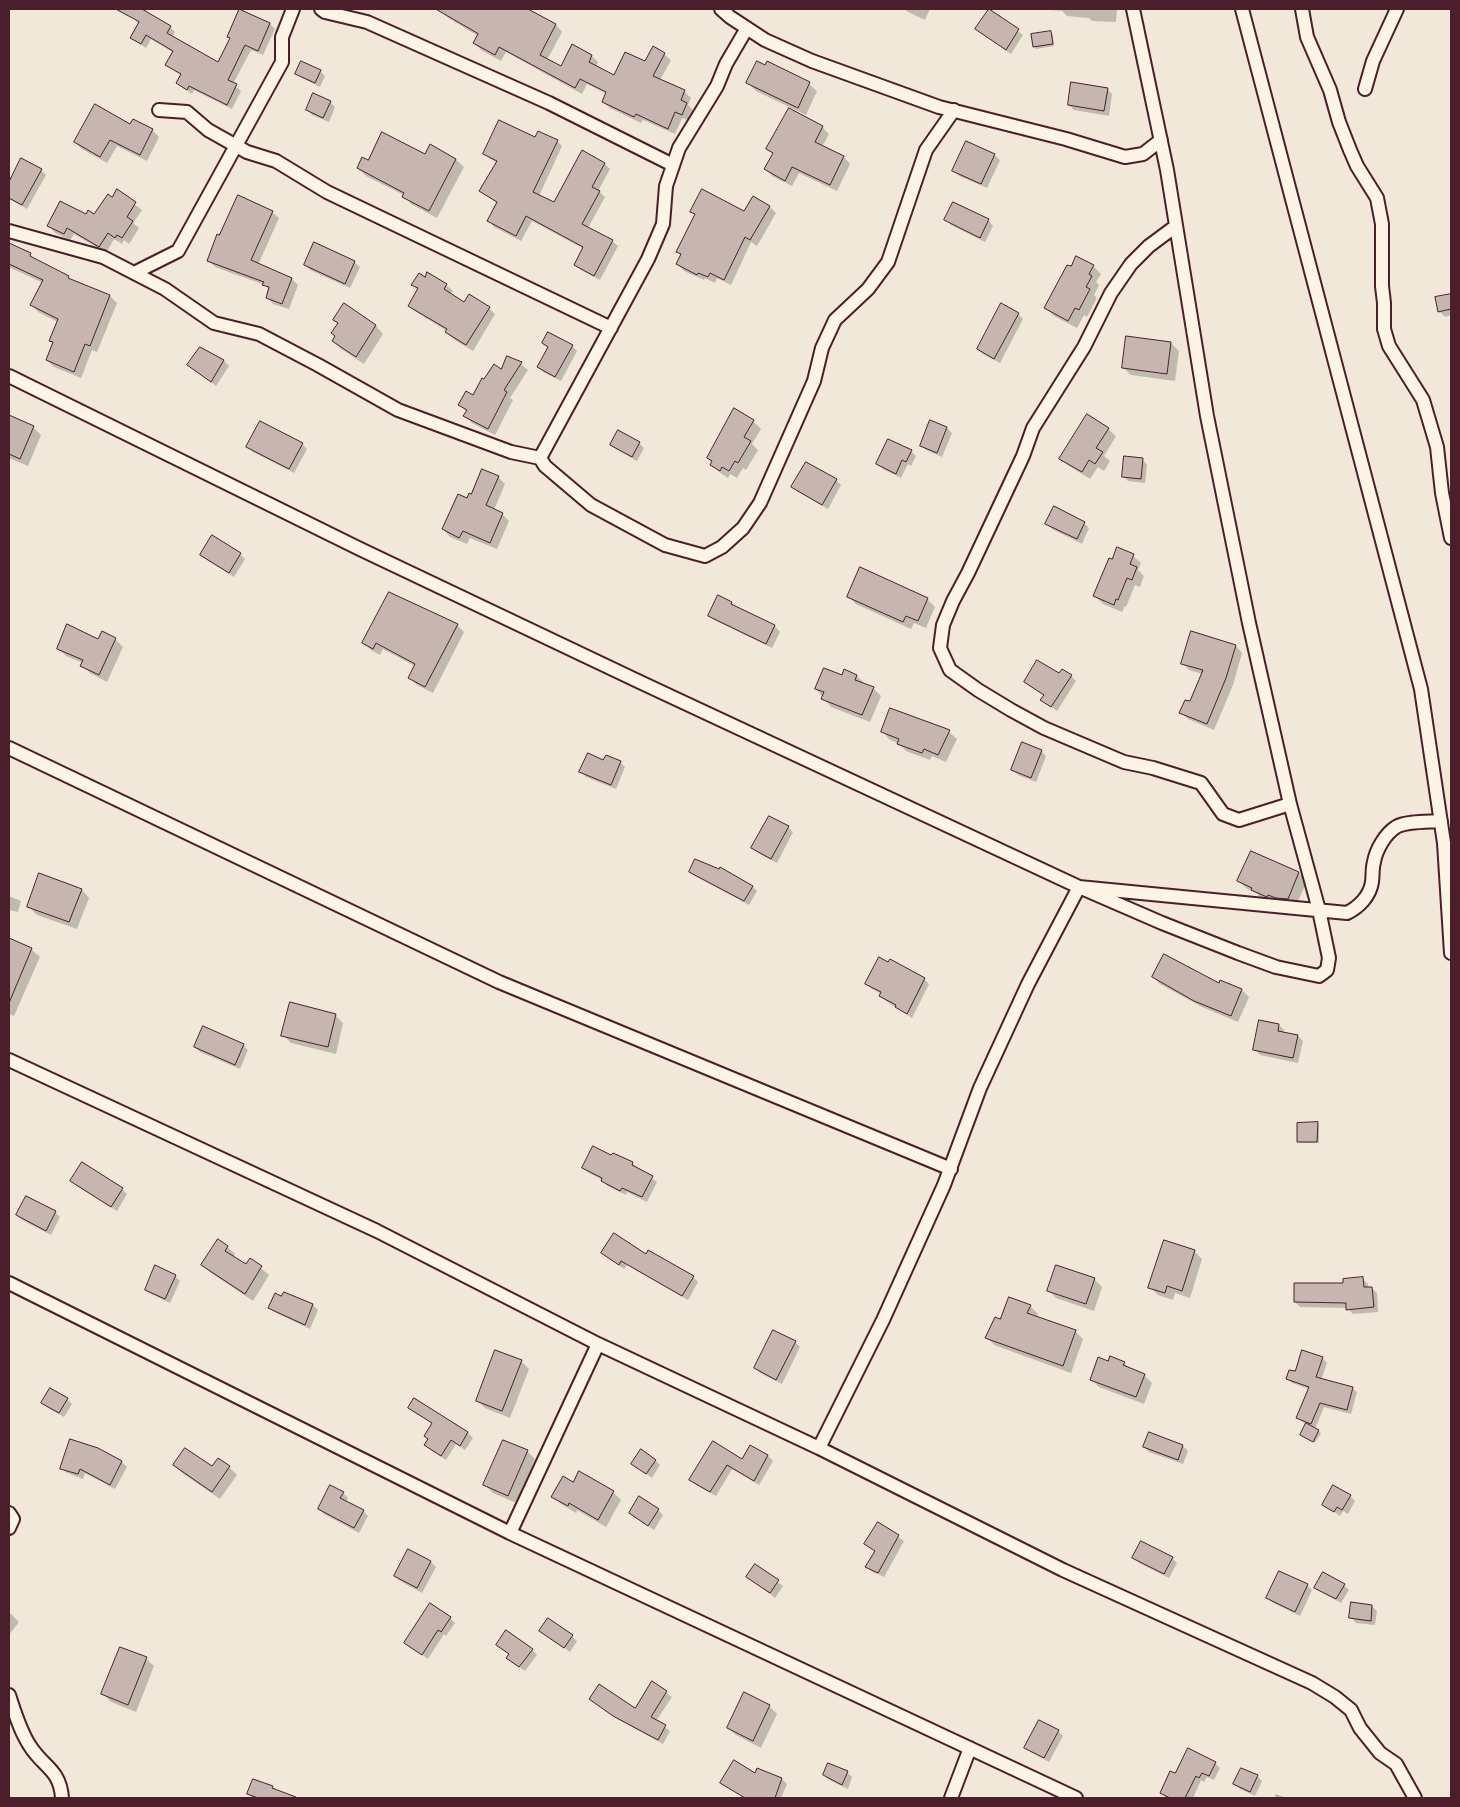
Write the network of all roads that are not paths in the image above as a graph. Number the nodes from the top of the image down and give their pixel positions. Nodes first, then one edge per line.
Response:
1 (293, 9) edge
2 (322, 9) edge
3 (721, 9) edge
4 (1133, 9) edge
5 (1242, 9) edge
6 (1303, 9) edge
7 (1397, 9) edge
8 (747, 28) junction
9 (1365, 89) dead end
10 (159, 110) dead end
11 (954, 110) junction
12 (1161, 140) junction
13 (236, 146) junction
14 (674, 165) junction
15 (1176, 226) junction
16 (9, 231) edge
17 (134, 273) junction
18 (611, 328) junction
19 (9, 376) edge
20 (540, 458) junction
21 (1451, 538) edge
22 (9, 748) edge
23 (1290, 804) junction
24 (1441, 821) junction
25 (1079, 887) junction
26 (1319, 910) junction
27 (1451, 953) edge
28 (9, 1060) edge
29 (951, 1169) junction
30 (9, 1283) edge
31 (598, 1344) junction
32 (819, 1448) junction
33 (9, 1513) edge
34 (9, 1528) edge
35 (510, 1533) junction
36 (9, 1695) edge
37 (970, 1748) junction
38 (62, 1798) edge
39 (951, 1798) edge
40 (1076, 1798) edge
41 (1415, 1798) edge

1 - 13 street
2 - 14 street
3 - 8 street
4 - 12 street
5 - 24 street
6 - 21 street
7 - 9 street
8 - 11 street
8 - 14 street
10 - 13 street
11 - 12 street
11 - 20 street
12 - 15 street
13 - 17 street
13 - 18 street
14 - 18 street
15 - 23 street
15 - 23 street
16 - 17 street
17 - 20 street
18 - 20 street
19 - 25 street
22 - 29 street
23 - 26 street
24 - 26 street
24 - 27 street
25 - 26 street
25 - 26 street
25 - 29 street
28 - 31 street
29 - 32 street
30 - 35 street
31 - 32 street
31 - 35 street
32 - 41 street
33 - 34 street
35 - 37 street
36 - 38 street
37 - 39 street
37 - 40 street

